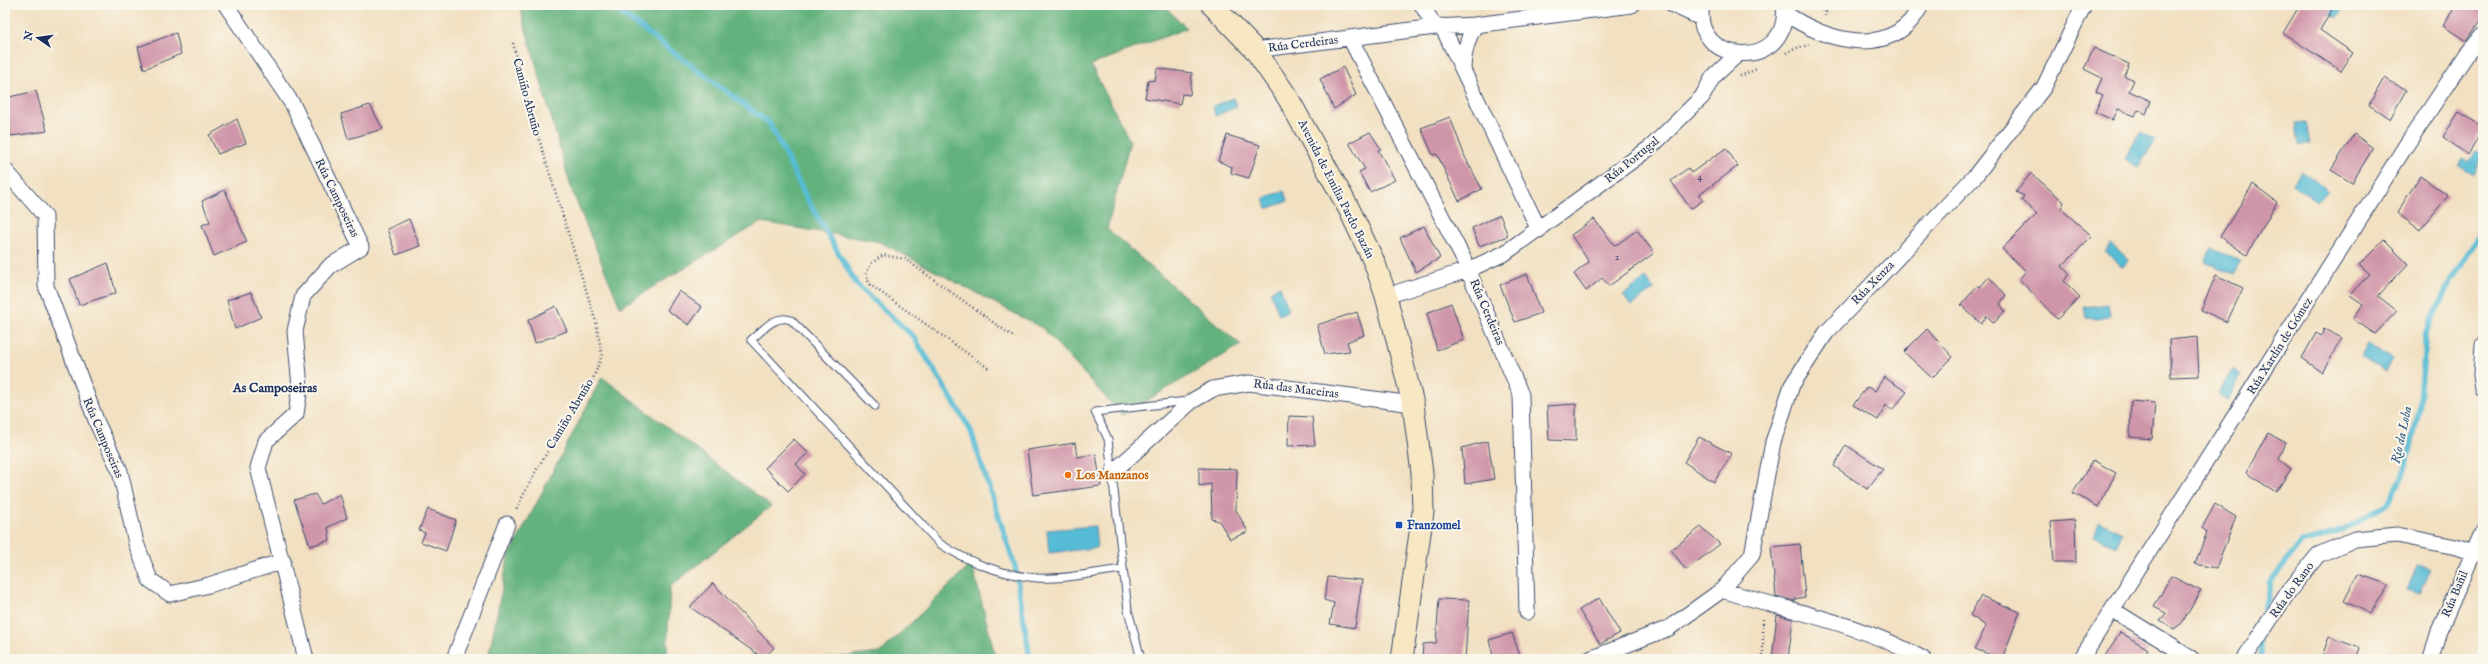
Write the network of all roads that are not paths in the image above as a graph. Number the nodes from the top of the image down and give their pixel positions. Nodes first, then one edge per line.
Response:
1 (226, 5) edge
2 (1212, 5) edge
3 (1422, 5) edge
4 (1632, 5) edge
5 (1673, 5) edge
6 (1921, 5) edge
7 (2084, 5) edge
8 (1599, 7) edge
9 (1785, 9) edge
10 (1702, 12) edge
11 (1475, 25) junction
12 (1438, 26) junction
13 (1809, 29) junction
14 (1780, 32) junction
15 (2483, 35) edge
16 (1350, 38) junction
17 (1716, 44) junction
18 (1255, 50) junction
19 (1738, 54) junction
20 (1463, 71) junction
21 (1713, 77) junction
22 (5, 170) edge
23 (1539, 230) junction
24 (1468, 270) junction
25 (1386, 296) junction
26 (2483, 345) edge
27 (2483, 389) edge
28 (1192, 401) junction
29 (1413, 404) junction
30 (874, 406) dead end
31 (1113, 472) junction
32 (507, 524) road end
33 (2483, 531) edge
34 (2473, 553) junction
35 (283, 561) junction
36 (1123, 569) junction
37 (1722, 590) junction
38 (2113, 610) junction
39 (1527, 612) dead end
40 (306, 659) edge
41 (454, 659) edge
42 (1141, 659) edge
43 (1402, 659) edge
44 (1590, 659) edge
45 (1923, 659) edge
46 (2081, 659) edge
47 (2192, 659) edge
48 (2244, 659) edge
49 (2431, 659) edge

1 - 35 street, Rúa Camposeiras
2 - 18 street, Avenida de Emilia Pardo Bazán
3 - 12 street
4 - 8 street
5 - 10 street
6 - 13 street
7 - 37 street, Rúa Xenza
8 - 11 street
9 - 13 street
9 - 14 street
10 - 17 street
11 - 12 street
11 - 20 street
12 - 16 street, Rúa Cerdeiras
12 - 20 street
13 - 14 street
14 - 19 street
15 - 38 street, Rúa Xardín de Gómez
16 - 18 street, Rúa Cerdeiras
16 - 24 street, Rúa Cerdeiras
17 - 19 street
17 - 21 street, Rúa Portugal
18 - 25 street, Avenida de Emilia Pardo Bazán
19 - 21 street, Rúa Portugal
20 - 23 street
21 - 23 street, Rúa Portugal
22 - 35 street, Rúa Camposeiras
23 - 24 street, Rúa Portugal
24 - 25 street, Rúa Portugal
24 - 39 street, Rúa Cerdeiras
25 - 29 street, Avenida de Emilia Pardo Bazán
26 - 27 street
28 - 29 street, Rúa das Maceiras
28 - 31 street, Rúa das Maceiras
28 - 31 lane
29 - 43 street, Avenida de Emilia Pardo Bazán
30 - 36 lane
31 - 36 lane
32 - 41 street
33 - 34 street, Rúa Bañil
34 - 48 street, Rúa do Rano
34 - 49 street, Rúa Bañil
35 - 40 street, Rúa Camposeiras
36 - 42 lane
37 - 44 street, Rúa Xenza
37 - 45 street
38 - 46 street, Rúa Xardín de Gómez
38 - 47 street

